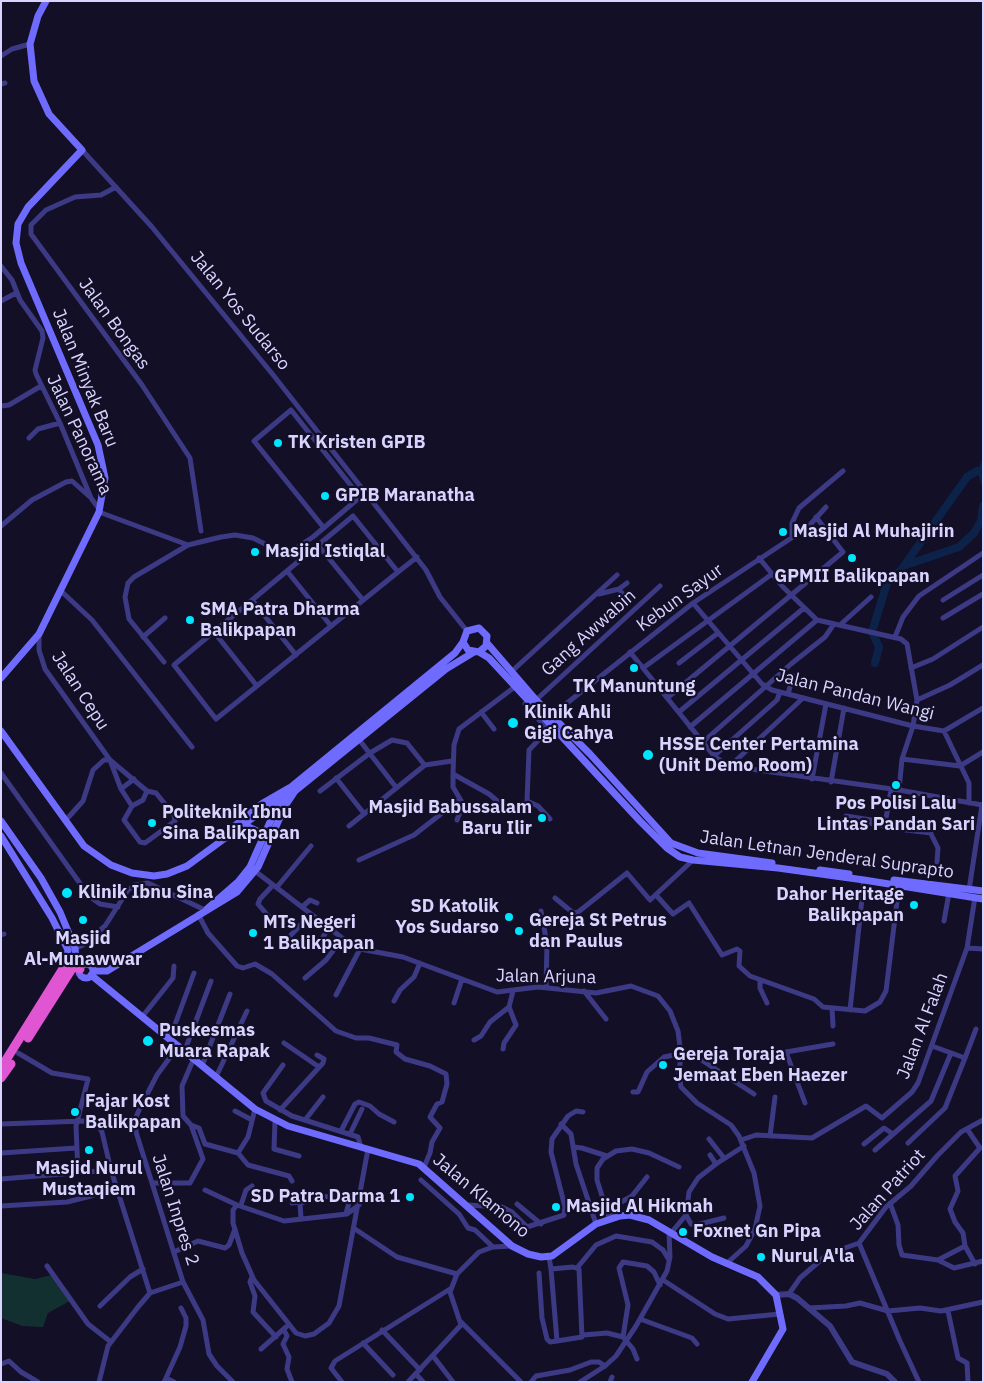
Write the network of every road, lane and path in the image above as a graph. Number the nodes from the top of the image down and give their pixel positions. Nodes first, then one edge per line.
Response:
1 (46, 1) edge
2 (30, 44) junction
3 (1, 56) edge
4 (82, 150) junction
5 (116, 187) junction
6 (1, 266) edge
7 (16, 293) junction
8 (1, 301) edge
9 (41, 386) junction
10 (1, 406) edge
11 (60, 423) junction
12 (29, 438) dead end
13 (843, 471) dead end
14 (366, 492) junction
15 (360, 497) junction
16 (92, 498) junction
17 (826, 507) dead end
18 (99, 511) junction
19 (816, 517) junction
20 (1, 526) edge
21 (324, 528) junction
22 (201, 531) dead end
23 (792, 537) junction
24 (188, 545) junction
25 (318, 545) junction
26 (983, 553) edge
27 (417, 557) junction
28 (759, 558) junction
29 (287, 571) junction
30 (398, 572) junction
31 (772, 574) junction
32 (617, 575) dead end
33 (982, 576) edge
34 (627, 583) dead end
35 (660, 586) dead end
36 (619, 589) junction
37 (61, 591) junction
38 (596, 594) junction
39 (983, 594) edge
40 (791, 595) junction
41 (871, 597) dead end
42 (626, 599) dead end
43 (252, 600) junction
44 (363, 600) junction
45 (943, 600) dead end
46 (693, 603) junction
47 (804, 608) junction
48 (165, 618) dead end
49 (942, 618) dead end
50 (817, 620) junction
51 (709, 621) junction
52 (834, 624) junction
53 (840, 624) junction
54 (331, 626) junction
55 (983, 626) edge
56 (467, 631) junction
57 (214, 632) junction
58 (718, 633) junction
59 (39, 634) junction
60 (143, 637) junction
61 (894, 637) junction
62 (463, 642) junction
63 (487, 643) junction
64 (730, 646) junction
65 (477, 652) junction
66 (630, 652) junction
67 (296, 655) junction
68 (742, 660) junction
69 (164, 662) dead end
70 (679, 663) dead end
71 (983, 665) edge
72 (643, 668) junction
73 (911, 668) junction
74 (511, 672) junction
75 (752, 672) junction
76 (793, 676) dead end
77 (1, 678) edge
78 (258, 686) junction
79 (516, 686) junction
80 (765, 686) junction
81 (780, 692) junction
82 (788, 694) junction
83 (667, 698) junction
84 (803, 698) junction
85 (532, 700) junction
86 (917, 700) junction
87 (826, 704) junction
88 (844, 708) junction
89 (983, 708) edge
90 (481, 712) junction
91 (679, 712) junction
92 (552, 715) junction
93 (913, 726) junction
94 (690, 727) junction
95 (494, 729) dead end
96 (1, 731) edge
97 (944, 732) junction
98 (359, 740) junction
99 (702, 742) junction
100 (192, 746) dead end
101 (369, 752) junction
102 (983, 752) edge
103 (714, 756) junction
104 (902, 758) junction
105 (110, 760) junction
106 (452, 762) junction
107 (423, 763) dead end
108 (730, 766) junction
109 (960, 766) junction
110 (1, 773) edge
111 (453, 774) junction
112 (336, 778) junction
113 (134, 779) junction
114 (812, 779) junction
115 (831, 782) junction
116 (395, 786) dead end
117 (121, 789) junction
118 (292, 790) junction
119 (891, 790) junction
120 (899, 790) junction
121 (147, 791) junction
122 (320, 791) dead end
123 (284, 796) junction
124 (460, 798) junction
125 (969, 803) junction
126 (502, 805) dead end
127 (982, 805) edge
128 (132, 806) junction
129 (362, 811) dead end
130 (550, 819) dead end
131 (643, 819) junction
132 (457, 820) dead end
133 (1, 821) edge
134 (65, 821) junction
135 (885, 824) junction
136 (244, 825) junction
137 (349, 826) dead end
138 (980, 832) edge
139 (1, 836) edge
140 (14, 839) junction
141 (262, 840) junction
142 (220, 841) junction
143 (8, 844) junction
144 (311, 846) dead end
145 (1, 849) edge
146 (359, 860) dead end
147 (693, 860) junction
148 (938, 862) dead end
149 (805, 870) junction
150 (255, 871) junction
151 (864, 880) junction
152 (271, 883) junction
153 (899, 885) junction
154 (970, 890) junction
155 (983, 891) edge
156 (948, 893) junction
157 (656, 895) junction
158 (555, 898) dead end
159 (979, 898) edge
160 (317, 903) dead end
161 (118, 907) junction
162 (302, 907) junction
163 (203, 911) junction
164 (541, 911) dead end
165 (311, 914) junction
166 (944, 922) dead end
167 (275, 924) dead end
168 (328, 928) junction
169 (291, 935) dead end
170 (342, 939) junction
171 (321, 940) dead end
172 (967, 948) junction
173 (72, 949) junction
174 (360, 949) junction
175 (983, 949) edge
176 (420, 963) junction
177 (174, 966) dead end
178 (75, 969) junction
179 (92, 971) junction
180 (194, 973) dead end
181 (305, 978) dead end
182 (462, 979) junction
183 (760, 980) junction
184 (211, 981) dead end
185 (546, 988) junction
186 (513, 991) junction
187 (584, 991) junction
188 (230, 994) dead end
189 (336, 995) dead end
190 (394, 1001) dead end
191 (454, 1003) dead end
192 (767, 1003) dead end
193 (509, 1007) junction
194 (832, 1008) junction
195 (850, 1010) junction
196 (247, 1011) dead end
197 (142, 1017) junction
198 (606, 1019) dead end
199 (832, 1026) dead end
200 (976, 1029) dead end
201 (170, 1038) junction
202 (474, 1040) dead end
203 (284, 1043) dead end
204 (833, 1044) dead end
205 (932, 1046) junction
206 (182, 1047) junction
207 (503, 1049) dead end
208 (786, 1052) junction
209 (18, 1053) junction
210 (951, 1053) junction
211 (317, 1055) dead end
212 (681, 1055) junction
213 (194, 1058) junction
214 (773, 1058) dead end
215 (965, 1058) junction
216 (283, 1065) dead end
217 (202, 1066) junction
218 (319, 1067) junction
219 (1, 1068) edge
220 (216, 1077) junction
221 (1, 1078) edge
222 (633, 1092) dead end
223 (754, 1094) dead end
224 (323, 1097) dead end
225 (775, 1097) dead end
226 (805, 1103) dead end
227 (255, 1109) junction
228 (362, 1109) dead end
229 (280, 1110) junction
230 (235, 1111) dead end
231 (583, 1112) dead end
232 (252, 1120) junction
233 (305, 1120) junction
234 (983, 1120) edge
235 (275, 1121) junction
236 (77, 1122) junction
237 (394, 1122) dead end
238 (1, 1124) edge
239 (561, 1124) junction
240 (191, 1125) junction
241 (966, 1129) junction
242 (341, 1132) junction
243 (350, 1134) junction
244 (893, 1134) junction
245 (770, 1136) junction
246 (709, 1139) dead end
247 (742, 1143) junction
248 (908, 1143) dead end
249 (864, 1144) dead end
250 (573, 1147) junction
251 (76, 1148) junction
252 (364, 1148) junction
253 (875, 1150) dead end
254 (1, 1153) edge
255 (238, 1153) junction
256 (710, 1155) dead end
257 (298, 1156) dead end
258 (607, 1156) junction
259 (724, 1158) junction
260 (716, 1164) junction
261 (424, 1167) junction
262 (679, 1167) dead end
263 (111, 1170) junction
264 (78, 1174) junction
265 (646, 1177) dead end
266 (1, 1179) edge
267 (421, 1180) dead end
268 (292, 1181) dead end
269 (152, 1183) junction
270 (117, 1186) junction
271 (252, 1186) dead end
272 (205, 1190) dead end
273 (300, 1202) junction
274 (292, 1203) dead end
275 (890, 1203) junction
276 (517, 1204) dead end
277 (239, 1205) junction
278 (359, 1205) junction
279 (1, 1206) edge
280 (467, 1206) junction
281 (346, 1214) junction
282 (686, 1215) junction
283 (610, 1218) junction
284 (724, 1218) dead end
285 (301, 1219) junction
286 (541, 1224) junction
287 (596, 1224) junction
288 (355, 1226) junction
289 (235, 1229) junction
290 (670, 1233) junction
291 (859, 1242) junction
292 (512, 1246) junction
293 (965, 1246) junction
294 (493, 1247) junction
295 (174, 1252) junction
296 (549, 1257) junction
297 (938, 1260) junction
298 (670, 1261) junction
299 (983, 1261) edge
300 (726, 1264) junction
301 (975, 1264) junction
302 (47, 1266) dead end
303 (551, 1268) junction
304 (577, 1268) junction
305 (143, 1269) junction
306 (539, 1273) dead end
307 (457, 1274) junction
308 (252, 1276) junction
309 (183, 1282) junction
310 (661, 1283) junction
311 (450, 1289) junction
312 (150, 1293) junction
313 (789, 1294) junction
314 (776, 1295) junction
315 (983, 1302) edge
316 (100, 1306) dead end
317 (181, 1308) dead end
318 (809, 1308) junction
319 (948, 1310) junction
320 (888, 1311) junction
321 (780, 1314) junction
322 (640, 1319) junction
323 (286, 1322) junction
324 (461, 1322) junction
325 (284, 1330) junction
326 (382, 1330) junction
327 (583, 1335) junction
328 (276, 1337) junction
329 (625, 1339) junction
330 (110, 1342) junction
331 (557, 1342) junction
332 (363, 1343) junction
333 (698, 1344) dead end
334 (261, 1349) dead end
335 (433, 1356) junction
336 (637, 1359) dead end
337 (1, 1364) edge
338 (605, 1366) junction
339 (418, 1372) junction
340 (393, 1375) dead end
341 (165, 1380) edge
342 (38, 1382) edge
343 (99, 1382) edge
344 (174, 1382) edge
345 (233, 1382) edge
346 (292, 1382) edge
347 (342, 1382) edge
348 (408, 1382) edge
349 (423, 1382) edge
350 (453, 1382) edge
351 (521, 1382) edge
352 (531, 1382) edge
353 (580, 1382) edge
354 (752, 1382) edge
355 (895, 1382) edge
356 (919, 1382) edge
357 (968, 1382) edge

1 - 2 main road, Jalan Yos Sudarso
2 - 3 street
2 - 4 main road, Jalan Yos Sudarso
4 - 5 street, Jalan Yos Sudarso
4 - 18 main road, Jalan Minyak Baru
5 - 14 street, Jalan Yos Sudarso
5 - 22 street, Jalan Bongas
6 - 7 street, Jalan Panorama
7 - 8 street
7 - 9 street, Jalan Panorama
9 - 10 street
9 - 11 street, Jalan Panorama
11 - 12 street
11 - 16 street, Jalan Panorama
13 - 23 street
14 - 15 street
14 - 27 street, Jalan Yos Sudarso
15 - 21 street
15 - 21 street
16 - 18 street, Jalan Panorama
16 - 20 street
17 - 19 street, Kebun Sayur
18 - 24 street
18 - 37 main road, Jalan Minyak Baru
19 - 23 street, Kebun Sayur
19 - 40 street
21 - 24 street
23 - 28 street, Kebun Sayur
24 - 60 street
25 - 29 street
25 - 30 street
25 - 44 street
26 - 61 street
27 - 30 street
27 - 56 street, Jalan Yos Sudarso
28 - 31 street
28 - 46 street, Kebun Sayur
29 - 43 street
29 - 54 street
30 - 44 street
31 - 40 street
31 - 51 street
32 - 38 street
33 - 45 street
34 - 36 street
35 - 85 street, Gang Awwabin
36 - 38 street
36 - 42 street
37 - 59 main road, Jalan Minyak Baru
37 - 100 street
38 - 74 street
39 - 49 street
40 - 47 street
40 - 64 street
41 - 53 street
43 - 57 street
43 - 67 street
44 - 54 street
46 - 51 street, Jalan Pandan Wangi
46 - 66 street, Kebun Sayur
47 - 50 street
47 - 68 street
48 - 60 street
50 - 52 street
50 - 75 street
51 - 58 street, Jalan Pandan Wangi
51 - 72 street
52 - 53 street
52 - 80 street
53 - 61 street
54 - 67 street
55 - 73 street
56 - 62 main road
56 - 63 main road
57 - 78 street
57 - 78 street
58 - 64 street, Jalan Pandan Wangi
58 - 70 street
59 - 77 main road, Jalan Minyak Baru
59 - 105 street, Jalan Cepu
60 - 69 street
61 - 73 street
62 - 65 main road
62 - 98 main road
63 - 65 main road
63 - 74 main road, Jalan Letnan Jenderal Suprapto
64 - 68 street, Jalan Pandan Wangi
64 - 83 street
65 - 79 main road, Jalan Letnan Jenderal Suprapto
65 - 98 main road
66 - 72 street
66 - 92 street, Kebun Sayur
67 - 78 street
68 - 75 street, Jalan Pandan Wangi
68 - 91 street
71 - 86 street
72 - 83 street
73 - 86 street
74 - 85 main road, Jalan Letnan Jenderal Suprapto
75 - 80 street, Jalan Pandan Wangi
75 - 94 street
76 - 82 street
79 - 85 main road, Jalan Letnan Jenderal Suprapto
79 - 90 street
80 - 81 street, Jalan Pandan Wangi
80 - 99 street
81 - 82 street, Jalan Pandan Wangi
81 - 103 street
82 - 84 street, Jalan Pandan Wangi
83 - 91 street
84 - 87 street, Jalan Pandan Wangi
84 - 108 street
85 - 92 main road, Jalan Letnan Jenderal Suprapto
85 - 130 street
85 - 131 main road, Jalan Letnan Jenderal Suprapto
86 - 93 street
87 - 88 street, Jalan Pandan Wangi
87 - 114 street
88 - 93 street, Jalan Pandan Wangi
88 - 115 street
89 - 97 street, Jalan Pandan Wangi
90 - 95 street
90 - 106 street
91 - 94 street
92 - 131 main road, Jalan Letnan Jenderal Suprapto
93 - 97 street, Jalan Pandan Wangi
93 - 104 street
94 - 99 street
96 - 134 main road
97 - 109 street
98 - 101 street
98 - 118 main road
99 - 103 street
101 - 107 street
101 - 112 street
101 - 116 street
102 - 109 street
103 - 108 street
104 - 109 street
104 - 120 street
105 - 113 street, Jalan Cepu
105 - 117 street, Jalan Cepu
105 - 134 street
106 - 111 street
106 - 137 street
108 - 114 street
109 - 125 street
110 - 161 street
111 - 124 street
111 - 126 street
112 - 122 street
112 - 129 street
113 - 117 street
113 - 121 street, Jalan Cepu
114 - 115 street
115 - 119 street
117 - 128 street, Jalan Cepu
118 - 123 main road
118 - 142 main road
118 - 150 main road
119 - 120 street
119 - 135 street
120 - 125 street
121 - 128 street
121 - 128 street, Jalan Cepu
123 - 136 main road
123 - 141 main road
124 - 132 street
124 - 146 street
125 - 127 street
127 - 138 street
131 - 147 main road, Jalan Letnan Jenderal Suprapto
131 - 149 main road, Jalan Letnan Jenderal Suprapto
133 - 140 main road
134 - 142 main road
135 - 135 street
135 - 148 street
136 - 141 main road
136 - 142 main road
138 - 154 street
139 - 143 main road
140 - 143 street
140 - 173 main road
141 - 163 main road
143 - 145 street
143 - 173 main road
144 - 152 street
147 - 149 main road, Jalan Letnan Jenderal Suprapto
147 - 157 street
149 - 151 main road, Jalan Letnan Jenderal Suprapto
149 - 154 main road, Jalan Letnan Jenderal Suprapto
150 - 152 street, Jalan Arjuna
150 - 163 main road
151 - 153 main road, Jalan Letnan Jenderal Suprapto
151 - 195 street
152 - 162 street, Jalan Arjuna
152 - 167 street
153 - 156 main road, Jalan Letnan Jenderal Suprapto
153 - 195 street
154 - 155 main road, Jalan Letnan Jenderal Suprapto
156 - 159 main road, Jalan Letnan Jenderal Suprapto
156 - 166 street
157 - 158 street
157 - 183 street
159 - 172 street, Jalan Al Falah
160 - 162 street
161 - 163 street
161 - 173 street
162 - 165 street, Jalan Arjuna
163 - 179 main road
163 - 261 street
164 - 185 street
165 - 168 street, Jalan Arjuna
165 - 169 street
168 - 170 street, Jalan Arjuna
168 - 171 street
170 - 174 street, Jalan Arjuna
170 - 181 street
172 - 175 street
172 - 205 street, Jalan Al Falah
173 - 178 main road
173 - 179 main road, Jalan Klamono
174 - 176 street, Jalan Arjuna
174 - 189 street
176 - 182 street, Jalan Arjuna
176 - 190 street
177 - 197 street
178 - 179 main road
178 - 179 main road
178 - 209 highway
178 - 219 highway
179 - 197 main road, Jalan Klamono
180 - 201 street
182 - 186 street, Jalan Arjuna
182 - 191 street
183 - 192 street
183 - 194 street
184 - 206 street, Jalan Inpres 2
185 - 186 street, Jalan Arjuna
185 - 187 street, Jalan Arjuna
186 - 193 street
187 - 198 street
187 - 212 street, Jalan Arjuna
188 - 217 street
193 - 202 street
193 - 207 street
194 - 195 street
194 - 199 street
196 - 220 street
197 - 201 main road, Jalan Klamono
200 - 215 street
201 - 206 main road, Jalan Klamono
203 - 218 street
204 - 208 street
205 - 210 street
205 - 245 street, Jalan Al Falah
206 - 213 main road, Jalan Klamono
206 - 269 street, Jalan Inpres 2
208 - 214 street
208 - 226 street
209 - 221 highway
209 - 236 street
210 - 215 street
210 - 244 street
211 - 218 street
212 - 222 street
212 - 223 street
212 - 247 street, Jalan Arjuna
213 - 217 main road, Jalan Klamono
213 - 240 street
215 - 248 street
216 - 229 street
217 - 220 main road, Jalan Klamono
218 - 229 street
220 - 227 main road, Jalan Klamono
224 - 233 street
225 - 245 street
227 - 232 street
227 - 235 main road, Jalan Klamono
228 - 243 street
229 - 233 street
230 - 232 street
231 - 239 street
232 - 255 street
233 - 242 street
234 - 241 street, Jalan Patriot
235 - 252 main road, Jalan Klamono
235 - 257 street
236 - 238 street
236 - 251 street
236 - 263 street
237 - 242 street
239 - 250 street
239 - 286 street
240 - 255 street
240 - 269 street
241 - 275 street, Jalan Patriot
241 - 293 street
242 - 243 street
243 - 252 street
244 - 249 street
244 - 253 street
245 - 247 street, Jalan Al Falah
246 - 259 street
247 - 259 street
247 - 300 street
250 - 258 street
250 - 287 street
251 - 254 street
251 - 264 street
252 - 261 main road, Jalan Klamono
252 - 278 street
255 - 268 street
256 - 260 street
258 - 262 street
258 - 283 street
259 - 260 street
260 - 282 street
261 - 280 main road, Jalan Klamono
263 - 264 street
263 - 270 street
264 - 266 street
265 - 283 street
267 - 294 street
269 - 295 street, Jalan Inpres 2
270 - 279 street
270 - 305 street
271 - 277 street
272 - 277 street
273 - 274 street
273 - 281 street
273 - 285 street
275 - 291 street, Jalan Patriot
275 - 297 street
276 - 286 street
277 - 285 street
277 - 289 street
278 - 281 street
278 - 288 street
280 - 286 street
280 - 292 main road, Jalan Klamono
281 - 285 street
281 - 288 street
282 - 284 street
282 - 290 street
283 - 287 main road
283 - 290 main road
287 - 296 main road
288 - 307 street
288 - 323 street
289 - 295 street
289 - 308 street
290 - 298 street
290 - 300 main road
291 - 313 street, Jalan Patriot
291 - 320 street
292 - 294 street
292 - 296 main road, Jalan Klamono
293 - 297 street
293 - 301 street
294 - 307 street
295 - 309 street, Jalan Inpres 2
296 - 303 street
297 - 301 street
298 - 304 street
298 - 310 street
299 - 301 street
300 - 314 main road
302 - 330 street
303 - 304 street
303 - 331 street
304 - 327 street
305 - 312 street
305 - 316 street
306 - 331 street
307 - 311 street
308 - 323 street
308 - 328 street
309 - 312 street
309 - 345 street, Jalan Inpres 2
310 - 321 street
310 - 322 street
310 - 329 street
311 - 324 street
311 - 326 street
312 - 330 street
313 - 314 street
313 - 318 street
314 - 321 main road
315 - 319 street
317 - 341 street
318 - 320 street
318 - 355 street
319 - 320 street
319 - 357 street
320 - 356 street
321 - 354 main road
322 - 329 street
322 - 333 street
323 - 325 street
324 - 335 street
324 - 351 street
325 - 328 street
325 - 346 street
326 - 332 street
326 - 339 street
327 - 329 street
327 - 331 street
328 - 334 street
329 - 336 street
329 - 338 street
330 - 343 street
332 - 340 street
332 - 347 street
335 - 339 street
335 - 350 street
337 - 342 street
338 - 352 street
338 - 353 street
339 - 348 street
339 - 349 street
341 - 344 street

